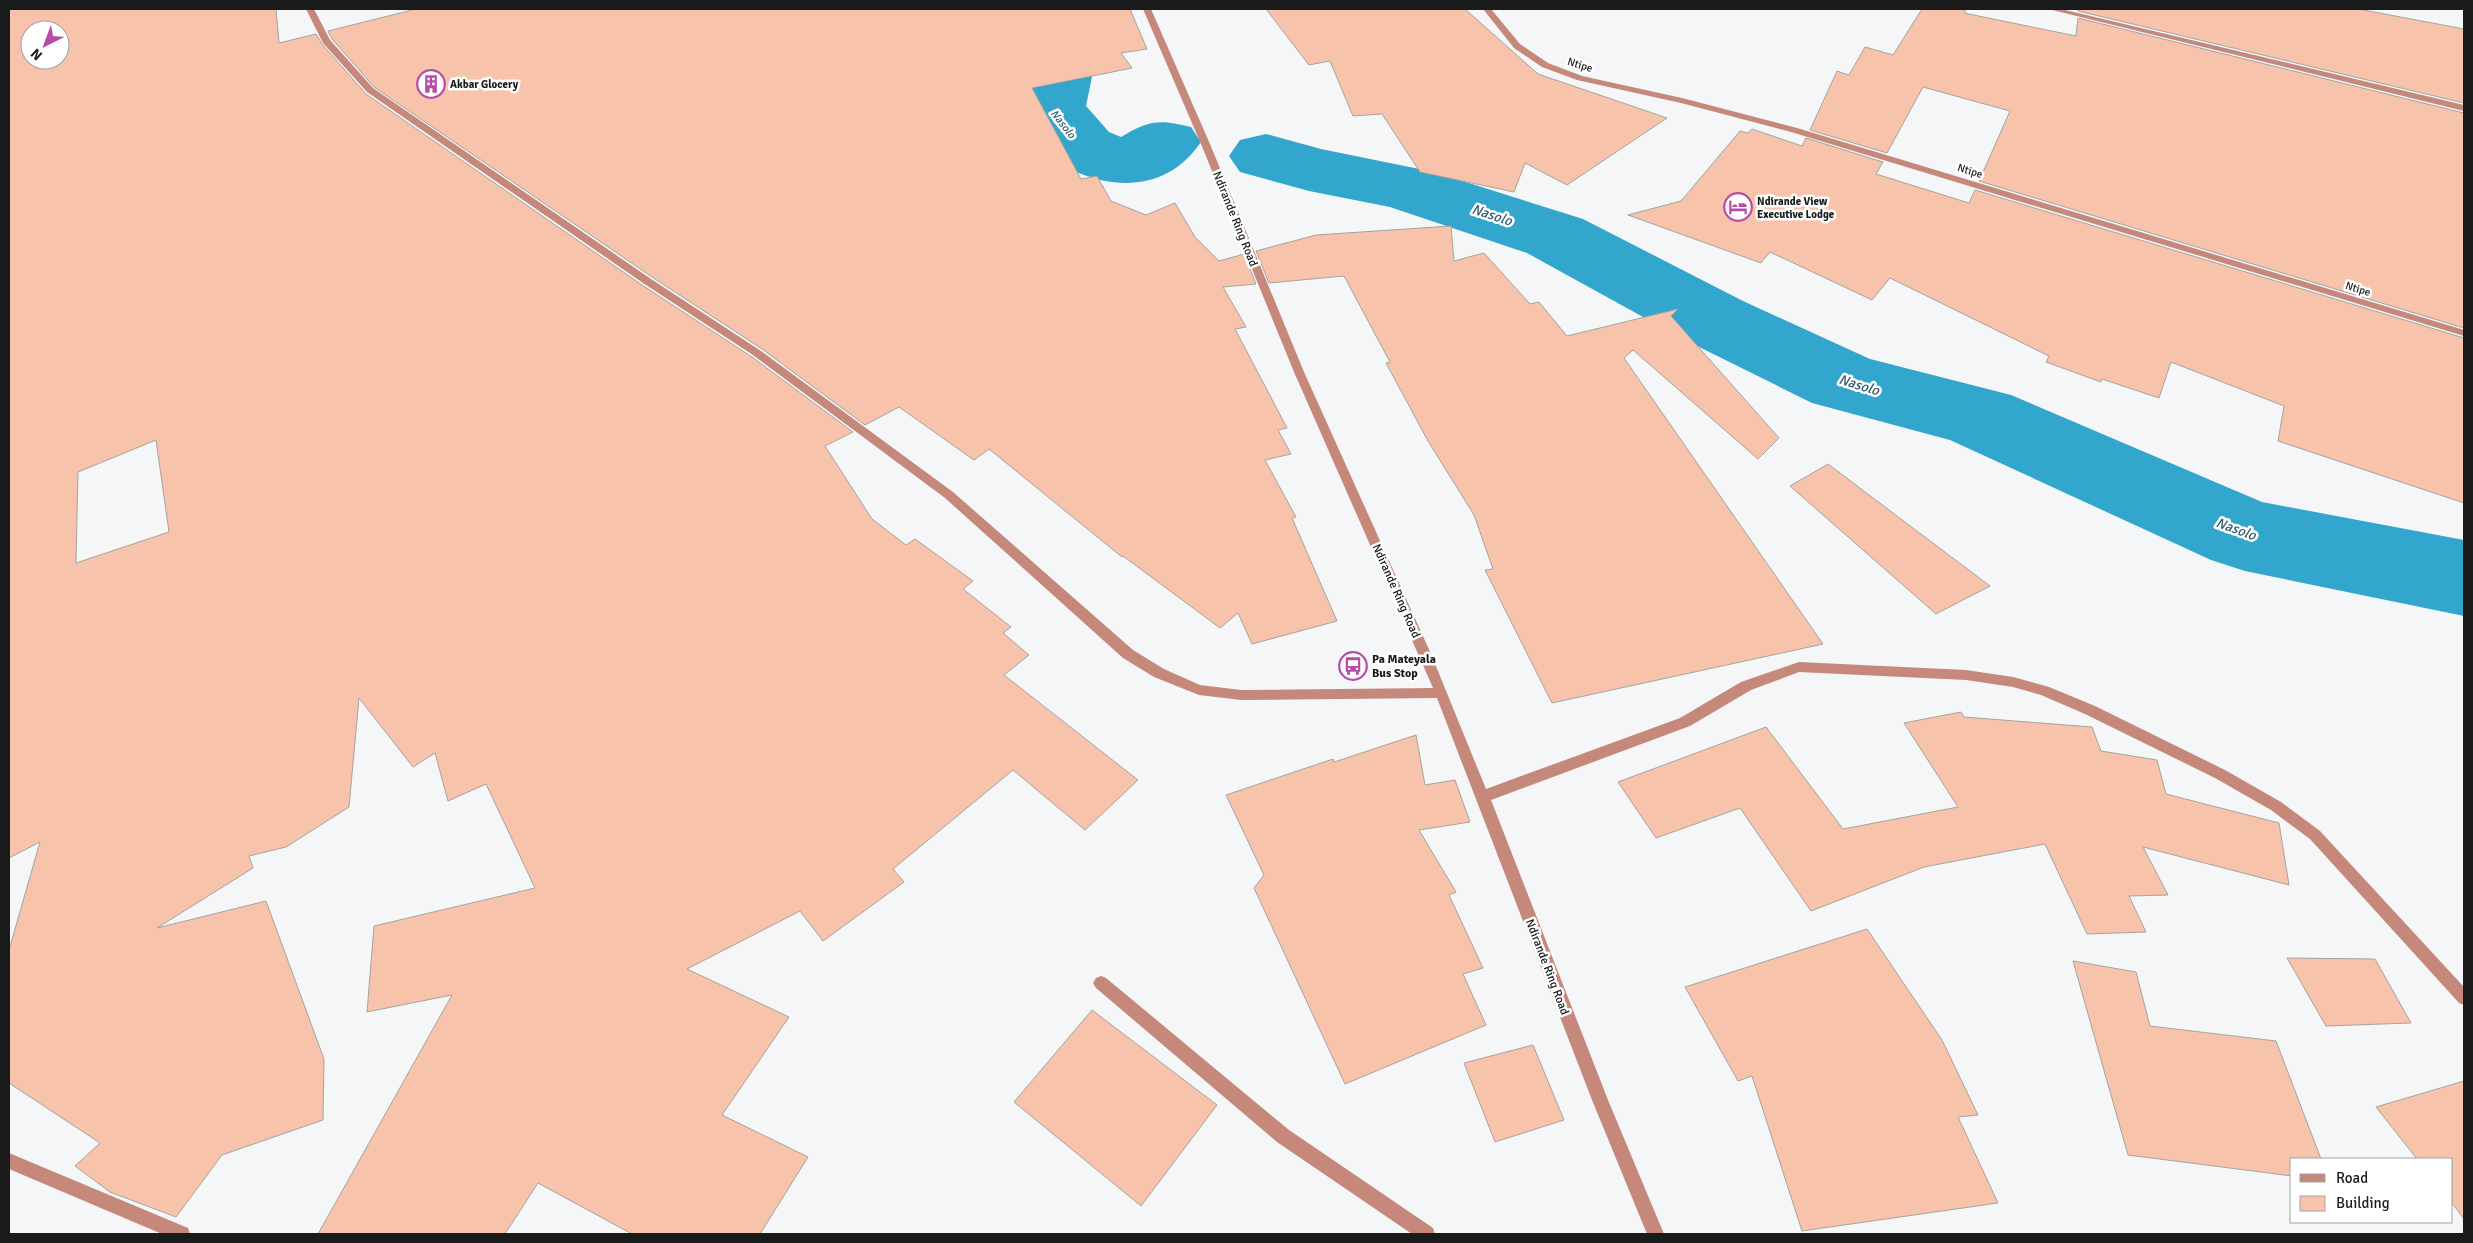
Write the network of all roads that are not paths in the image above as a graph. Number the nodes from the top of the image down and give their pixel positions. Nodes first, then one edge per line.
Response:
1 (310, 9) edge
2 (1148, 9) edge
3 (1487, 9) edge
4 (2052, 9) edge
5 (2464, 108) edge
6 (2464, 333) edge
7 (1441, 692) junction
8 (1482, 797) junction
9 (1101, 983) dead end
10 (2464, 998) edge
11 (9, 1161) edge
12 (182, 1234) edge
13 (1427, 1234) edge
14 (1655, 1234) edge

1 - 7 street
2 - 7 street, Ndirande Ring Road
3 - 6 street, Ntipe
4 - 5 street
7 - 8 street, Ndirande Ring Road
8 - 10 street
8 - 14 street, Ndirande Ring Road
9 - 13 street
11 - 12 street

